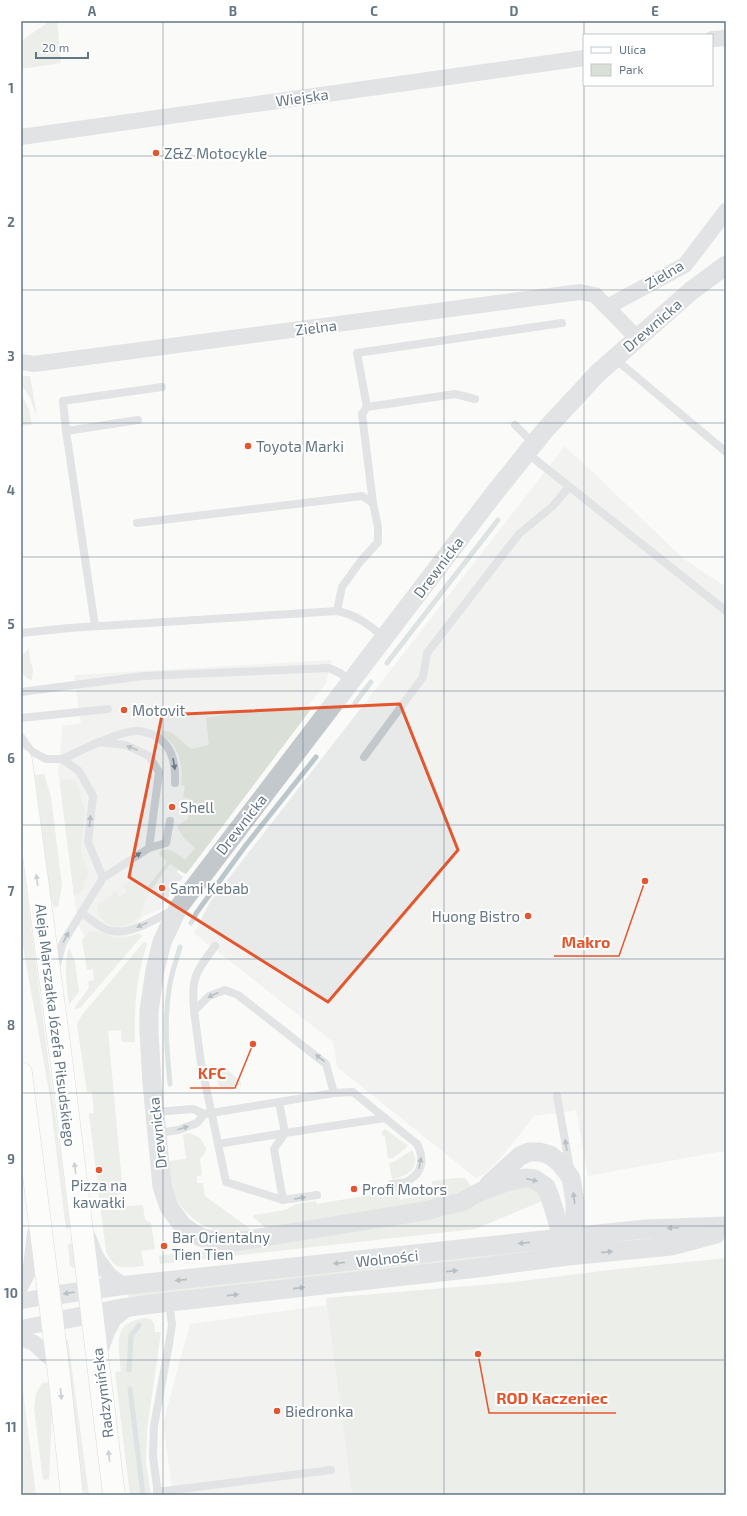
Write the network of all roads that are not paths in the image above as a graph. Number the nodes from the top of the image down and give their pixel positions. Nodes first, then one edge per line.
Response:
1 (726, 38) edge
2 (713, 40) edge
3 (583, 58) edge
4 (21, 137) edge
5 (726, 211) edge
6 (726, 265) edge
7 (607, 307) junction
8 (562, 323) dead end
9 (637, 338) junction
10 (614, 358) junction
11 (21, 362) edge
12 (162, 387) dead end
13 (475, 399) dead end
14 (367, 407) junction
15 (138, 420) dead end
16 (515, 425) dead end
17 (66, 431) junction
18 (530, 448) junction
19 (726, 452) edge
20 (569, 487) junction
21 (373, 503) junction
22 (137, 522) dead end
23 (337, 611) junction
24 (726, 611) edge
25 (95, 626) junction
26 (21, 634) edge
27 (384, 637) junction
28 (351, 681) junction
29 (21, 692) edge
30 (108, 709) dead end
31 (21, 718) edge
32 (21, 737) edge
33 (99, 742) junction
34 (364, 757) dead end
35 (21, 760) edge
36 (62, 760) junction
37 (175, 783) dead end
38 (170, 821) dead end
39 (149, 848) junction
40 (104, 878) junction
41 (178, 908) junction
42 (82, 913) junction
43 (215, 946) dead end
44 (52, 988) junction
45 (194, 1011) junction
46 (21, 1073) edge
47 (334, 1093) junction
48 (557, 1096) dead end
49 (280, 1102) junction
50 (155, 1112) junction
51 (207, 1113) junction
52 (385, 1118) junction
53 (157, 1133) junction
54 (285, 1133) junction
55 (218, 1144) junction
56 (571, 1178) junction
57 (392, 1184) dead end
58 (482, 1191) junction
59 (317, 1195) dead end
60 (283, 1200) junction
61 (38, 1209) junction
62 (81, 1220) junction
63 (726, 1226) edge
64 (726, 1232) edge
65 (569, 1244) junction
66 (21, 1286) edge
67 (124, 1286) junction
68 (90, 1290) junction
69 (48, 1296) junction
70 (21, 1301) edge
71 (169, 1302) junction
72 (129, 1307) junction
73 (92, 1314) junction
74 (52, 1322) junction
75 (21, 1328) edge
76 (21, 1338) edge
77 (97, 1358) junction
78 (58, 1365) junction
79 (331, 1470) dead end
80 (157, 1494) edge
81 (72, 1495) edge
82 (114, 1495) edge

1 - 2 street
3 - 4 street, Wiejska
5 - 7 street, Zielna
6 - 9 street, Drewnicka
7 - 9 street, Zielna
7 - 11 street, Zielna
8 - 14 lane
9 - 10 street, Drewnicka
10 - 18 street, Drewnicka
10 - 19 lane
12 - 17 lane
13 - 14 lane
14 - 21 lane
15 - 17 lane
16 - 18 lane
17 - 25 lane
18 - 20 lane
18 - 27 street, Drewnicka
20 - 24 lane
20 - 34 lane
21 - 22 lane
21 - 23 lane
23 - 25 lane
23 - 27 lane
25 - 26 lane
27 - 28 street, Drewnicka
28 - 29 lane
28 - 41 street, Drewnicka
30 - 31 lane
32 - 36 lane
33 - 36 lane
33 -> 37 lane
39 -> 33 lane
44 -> 35 main road, Aleja Marszałka Józefa Piłsudskiego
40 -> 36 lane
38 - 39 lane
40 -> 39 lane
40 - 42 lane
41 -> 42 lane
41 - 50 street, Drewnicka
44 -> 42 lane
43 - 45 lane
62 -> 44 main road, Aleja Marszałka Józefa Piłsudskiego
47 -> 45 lane
45 - 51 lane
46 - 61 main road
47 - 49 lane
47 - 52 lane
56 -> 48 lane
49 - 51 lane
49 - 54 lane
50 - 51 lane
50 - 53 street, Drewnicka
53 -> 51 lane
51 - 55 lane
52 - 54 lane
57 -> 52 lane
53 - 58 street, Drewnicka
54 - 55 lane
54 - 60 lane
55 - 60 lane
56 - 58 street, Drewnicka
65 -> 56 street
58 -> 65 street, Drewnicka
60 -> 59 lane
61 - 66 street
61 - 69 main road
62 - 67 street
62 - 68 main road, Aleja Marszałka Józefa Piłsudskiego
63 -> 65 street, Wolności
65 -> 64 street, Wolności
65 -> 67 street, Wolności
71 -> 65 street, Wolności
67 - 68 street, Wolności
68 -> 69 street, Wolności
68 - 73 main road, Radzymińska
69 - 70 street
69 - 74 main road
71 - 72 street, Wolności
71 - 80 lane
72 - 73 street, Wolności
72 - 77 street
73 - 74 street, Wolności
73 - 77 main road, Radzymińska
74 - 75 street
74 - 78 main road
76 - 78 street
82 -> 77 main road, Radzymińska
78 -> 81 main road
79 - 80 lane

